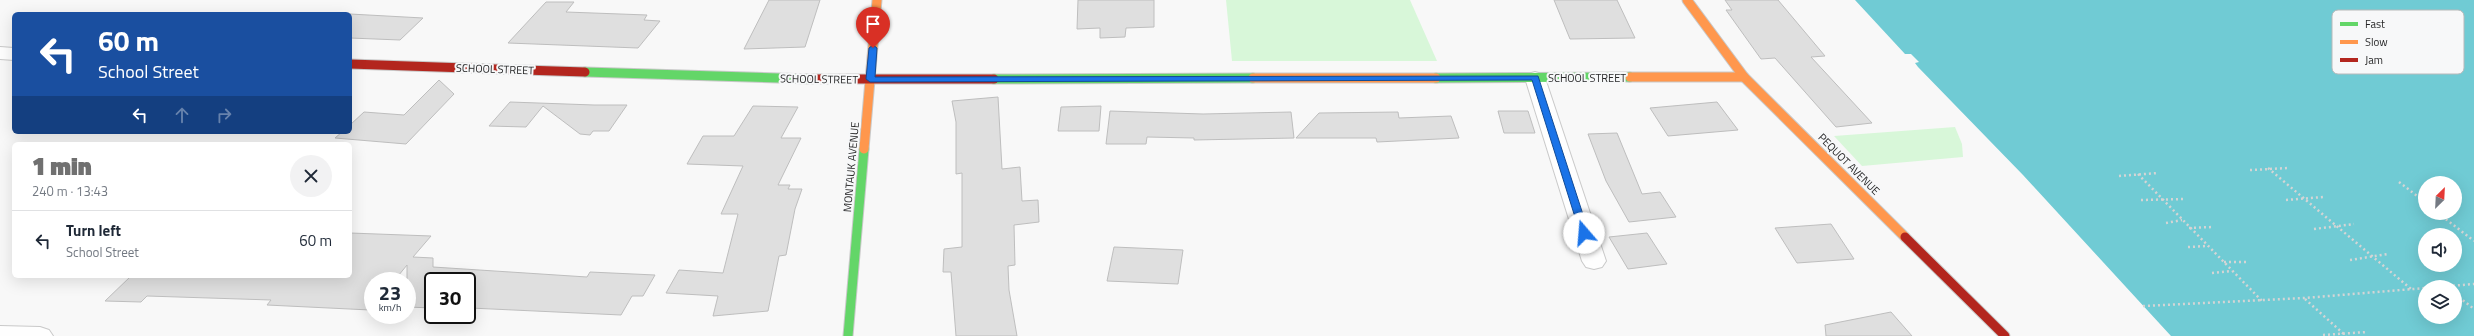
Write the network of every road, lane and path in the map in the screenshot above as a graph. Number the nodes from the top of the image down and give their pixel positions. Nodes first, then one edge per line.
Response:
1 (877, 0) edge
2 (1687, 0) edge
3 (0, 53) edge
4 (12, 54) edge
5 (352, 64) edge
6 (1744, 77) junction
7 (1535, 78) junction
8 (870, 79) junction
9 (2268, 168) junction
10 (2289, 168) dead end
11 (2250, 170) dead end
12 (2158, 173) dead end
13 (2138, 174) junction
14 (2119, 176) dead end
15 (2399, 182) dead end
16 (2322, 197) dead end
17 (2418, 197) edge
18 (2161, 198) junction
19 (2185, 199) dead end
20 (2141, 200) dead end
21 (2286, 200) dead end
22 (2304, 200) junction
23 (2182, 220) junction
24 (2448, 220) edge
25 (2166, 223) dead end
26 (2354, 224) dead end
27 (2335, 226) junction
28 (2212, 227) dead end
29 (2189, 228) junction
30 (2314, 229) dead end
31 (2472, 238) edge
32 (2474, 241) edge
33 (2207, 246) junction
34 (2188, 247) dead end
35 (2388, 254) dead end
36 (2371, 257) junction
37 (2350, 260) dead end
38 (1594, 261) dead end
39 (2223, 262) junction
40 (2248, 262) dead end
41 (2232, 271) junction
42 (2212, 273) dead end
43 (2474, 284) edge
44 (2462, 285) edge
45 (2418, 289) edge
46 (2411, 290) junction
47 (2305, 298) junction
48 (2462, 300) edge
49 (2262, 301) junction
50 (2143, 306) dead end
51 (2474, 309) edge
52 (2367, 332) dead end
53 (0, 334) edge
54 (2323, 335) edge
55 (2344, 335) edge
56 (40, 336) edge
57 (848, 336) edge
58 (2005, 336) edge

1 - 8 street, MONTAUK AVENUE
2 - 6 street, PEQUOT AVENUE
3 - 4 street
5 - 8 street, SCHOOL STREET
6 - 7 street, SCHOOL STREET
6 - 58 street, PEQUOT AVENUE
7 - 8 street, SCHOOL STREET
7 - 38 street
8 - 57 street, MONTAUK AVENUE
9 - 10 path
9 - 11 path
9 - 22 path
12 - 13 path
13 - 14 path
13 - 18 path
15 - 17 path
16 - 22 path
18 - 19 path
18 - 20 path
18 - 23 path
21 - 22 path
22 - 27 path
23 - 25 path
23 - 29 path
24 - 31 path
26 - 27 path
27 - 30 path
27 - 36 path
28 - 29 path
29 - 33 path
31 - 32 path
33 - 34 path
33 - 39 path
35 - 36 path
36 - 37 path
36 - 46 path
39 - 40 path
39 - 41 path
41 - 42 path
41 - 49 path
43 - 44 path
45 - 46 path
46 - 47 path
47 - 49 path
47 - 55 path
48 - 51 path
49 - 50 path
52 - 55 path
53 - 56 street
54 - 55 path

